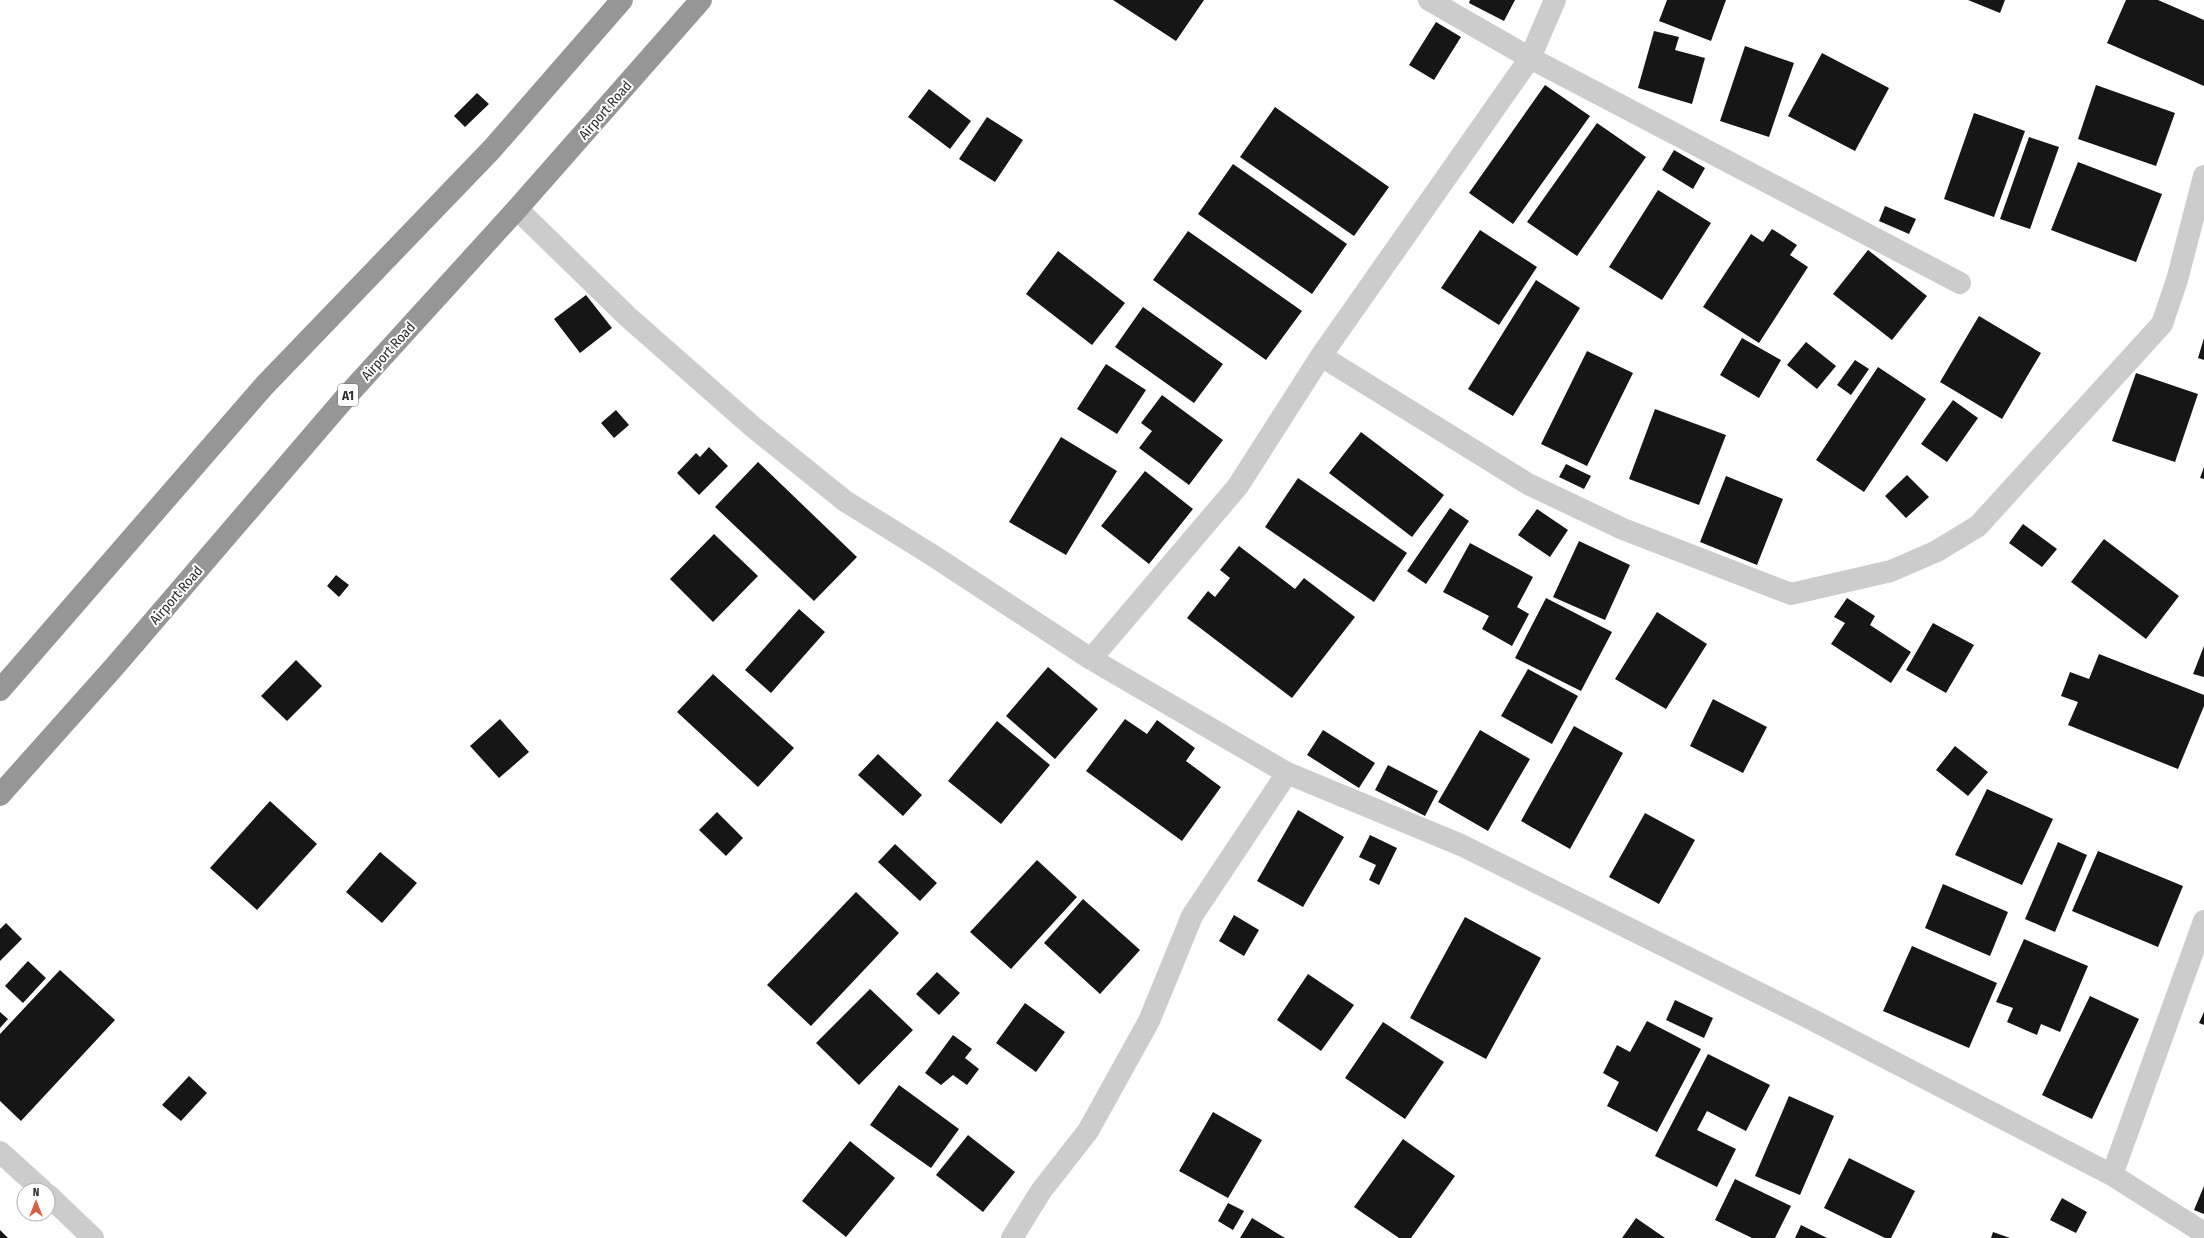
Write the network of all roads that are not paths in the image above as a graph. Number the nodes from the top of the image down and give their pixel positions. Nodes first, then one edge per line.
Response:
1 (622, 0) edge
2 (701, 0) edge
3 (1429, 0) edge
4 (1555, 0) edge
5 (1530, 58) junction
6 (2204, 176) edge
7 (518, 208) junction
8 (1960, 283) dead end
9 (1321, 356) junction
10 (1091, 659) junction
11 (0, 690) edge
12 (1287, 773) junction
13 (0, 795) edge
14 (2204, 921) edge
15 (0, 1152) edge
16 (2112, 1175) junction
17 (33, 1182) edge
18 (56, 1203) edge
19 (2204, 1233) edge
20 (93, 1238) edge
21 (1012, 1238) edge

1 - 11 highway
2 - 7 highway, Airport Road / A1
3 - 5 street
4 - 5 street
5 - 8 street
5 - 9 street
6 - 9 street
7 - 10 street
7 - 13 highway, Airport Road / A1
9 - 10 street
10 - 12 street
12 - 16 street
12 - 21 street
14 - 16 street
15 - 17 street
16 - 19 street
18 - 20 street

